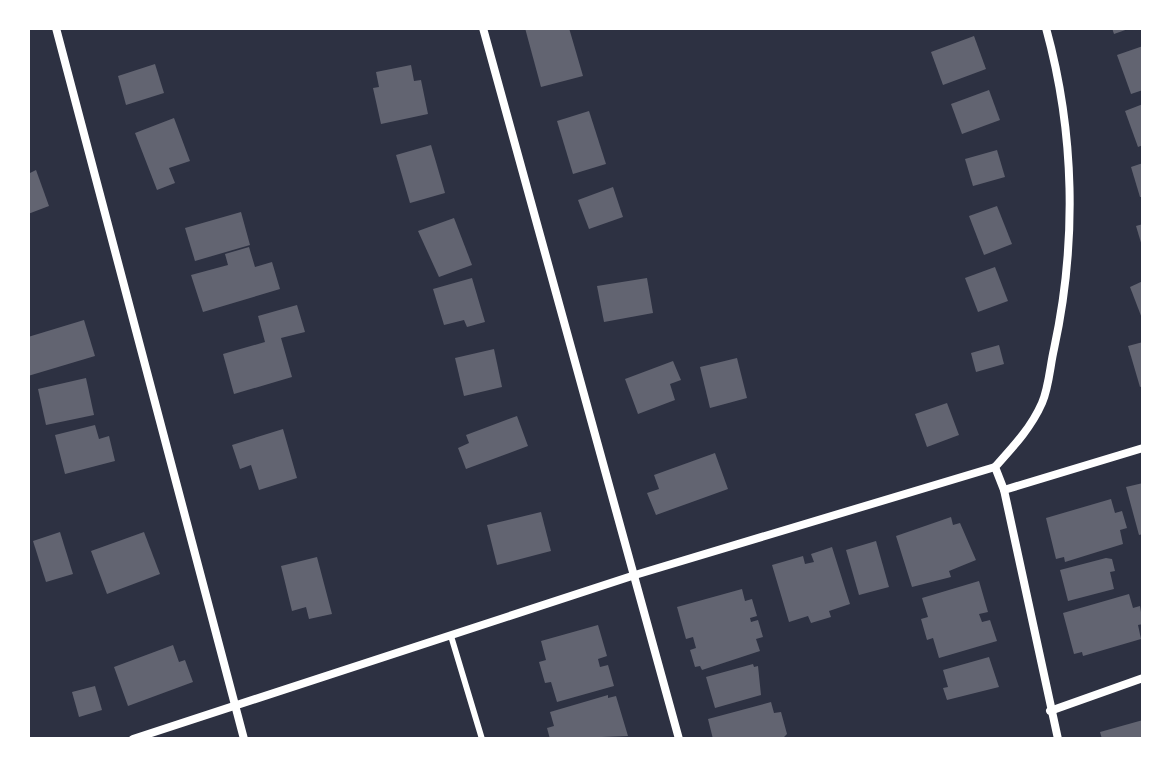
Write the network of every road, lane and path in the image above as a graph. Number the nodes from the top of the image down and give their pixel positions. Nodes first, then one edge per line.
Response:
1 (56, 28) edge
2 (483, 28) edge
3 (1046, 28) edge
4 (1143, 448) edge
5 (995, 467) junction
6 (1004, 490) junction
7 (635, 575) junction
8 (451, 636) junction
9 (1143, 678) edge
10 (235, 708) junction
11 (1050, 711) junction
12 (133, 739) edge
13 (244, 739) edge
14 (482, 739) edge
15 (679, 739) edge
16 (1058, 739) edge

1 - 10 street
2 - 7 street
3 - 5 street
4 - 6 street
5 - 6 street
5 - 7 street
6 - 11 street
7 - 8 street
7 - 15 street
8 - 10 street
8 - 14 lane
9 - 11 street
10 - 12 street
10 - 13 street
11 - 16 street

